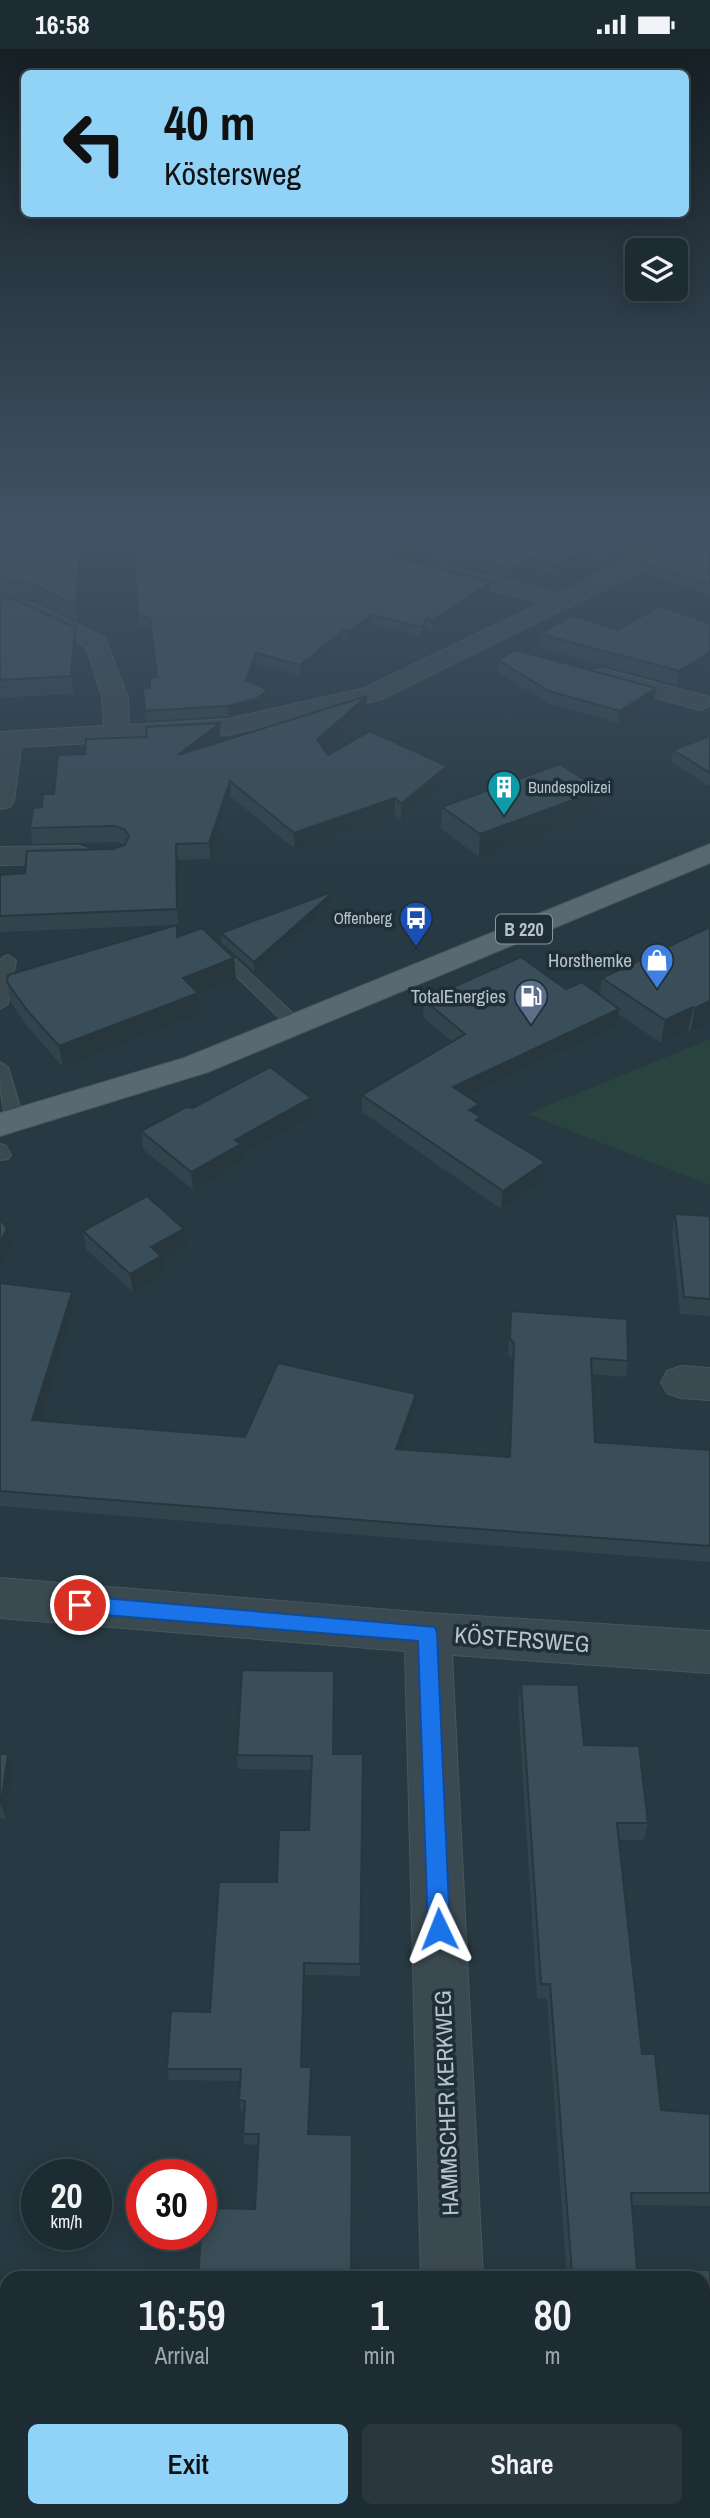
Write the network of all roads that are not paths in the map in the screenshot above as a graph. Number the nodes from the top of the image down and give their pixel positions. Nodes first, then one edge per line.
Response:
1 (98, 645) edge
2 (474, 645) edge
3 (493, 645) edge
4 (519, 652) edge
5 (584, 670) edge
6 (705, 703) edge
7 (117, 734) junction
8 (5, 739) edge
9 (0, 801) edge
10 (710, 853) edge
11 (102, 854) edge
12 (0, 856) edge
13 (209, 942) edge
14 (8, 960) dead end
15 (0, 1004) edge
16 (296, 1024) junction
17 (0, 1067) edge
18 (4, 1137) edge
19 (0, 1598) edge
20 (428, 1633) junction
21 (710, 1652) edge
22 (452, 2271) edge

1 - 7 street
2 - 7 street
3 - 4 street
5 - 6 street
7 - 8 street
8 - 9 street
10 - 16 main road, B 220
11 - 12 street
13 - 16 lane
14 - 15 lane
16 - 18 main road, B 220
17 - 18 lane
19 - 20 street, KÖSTERSWEG
20 - 21 street, KÖSTERSWEG
20 - 22 street, HAMMSCHER KERKWEG

